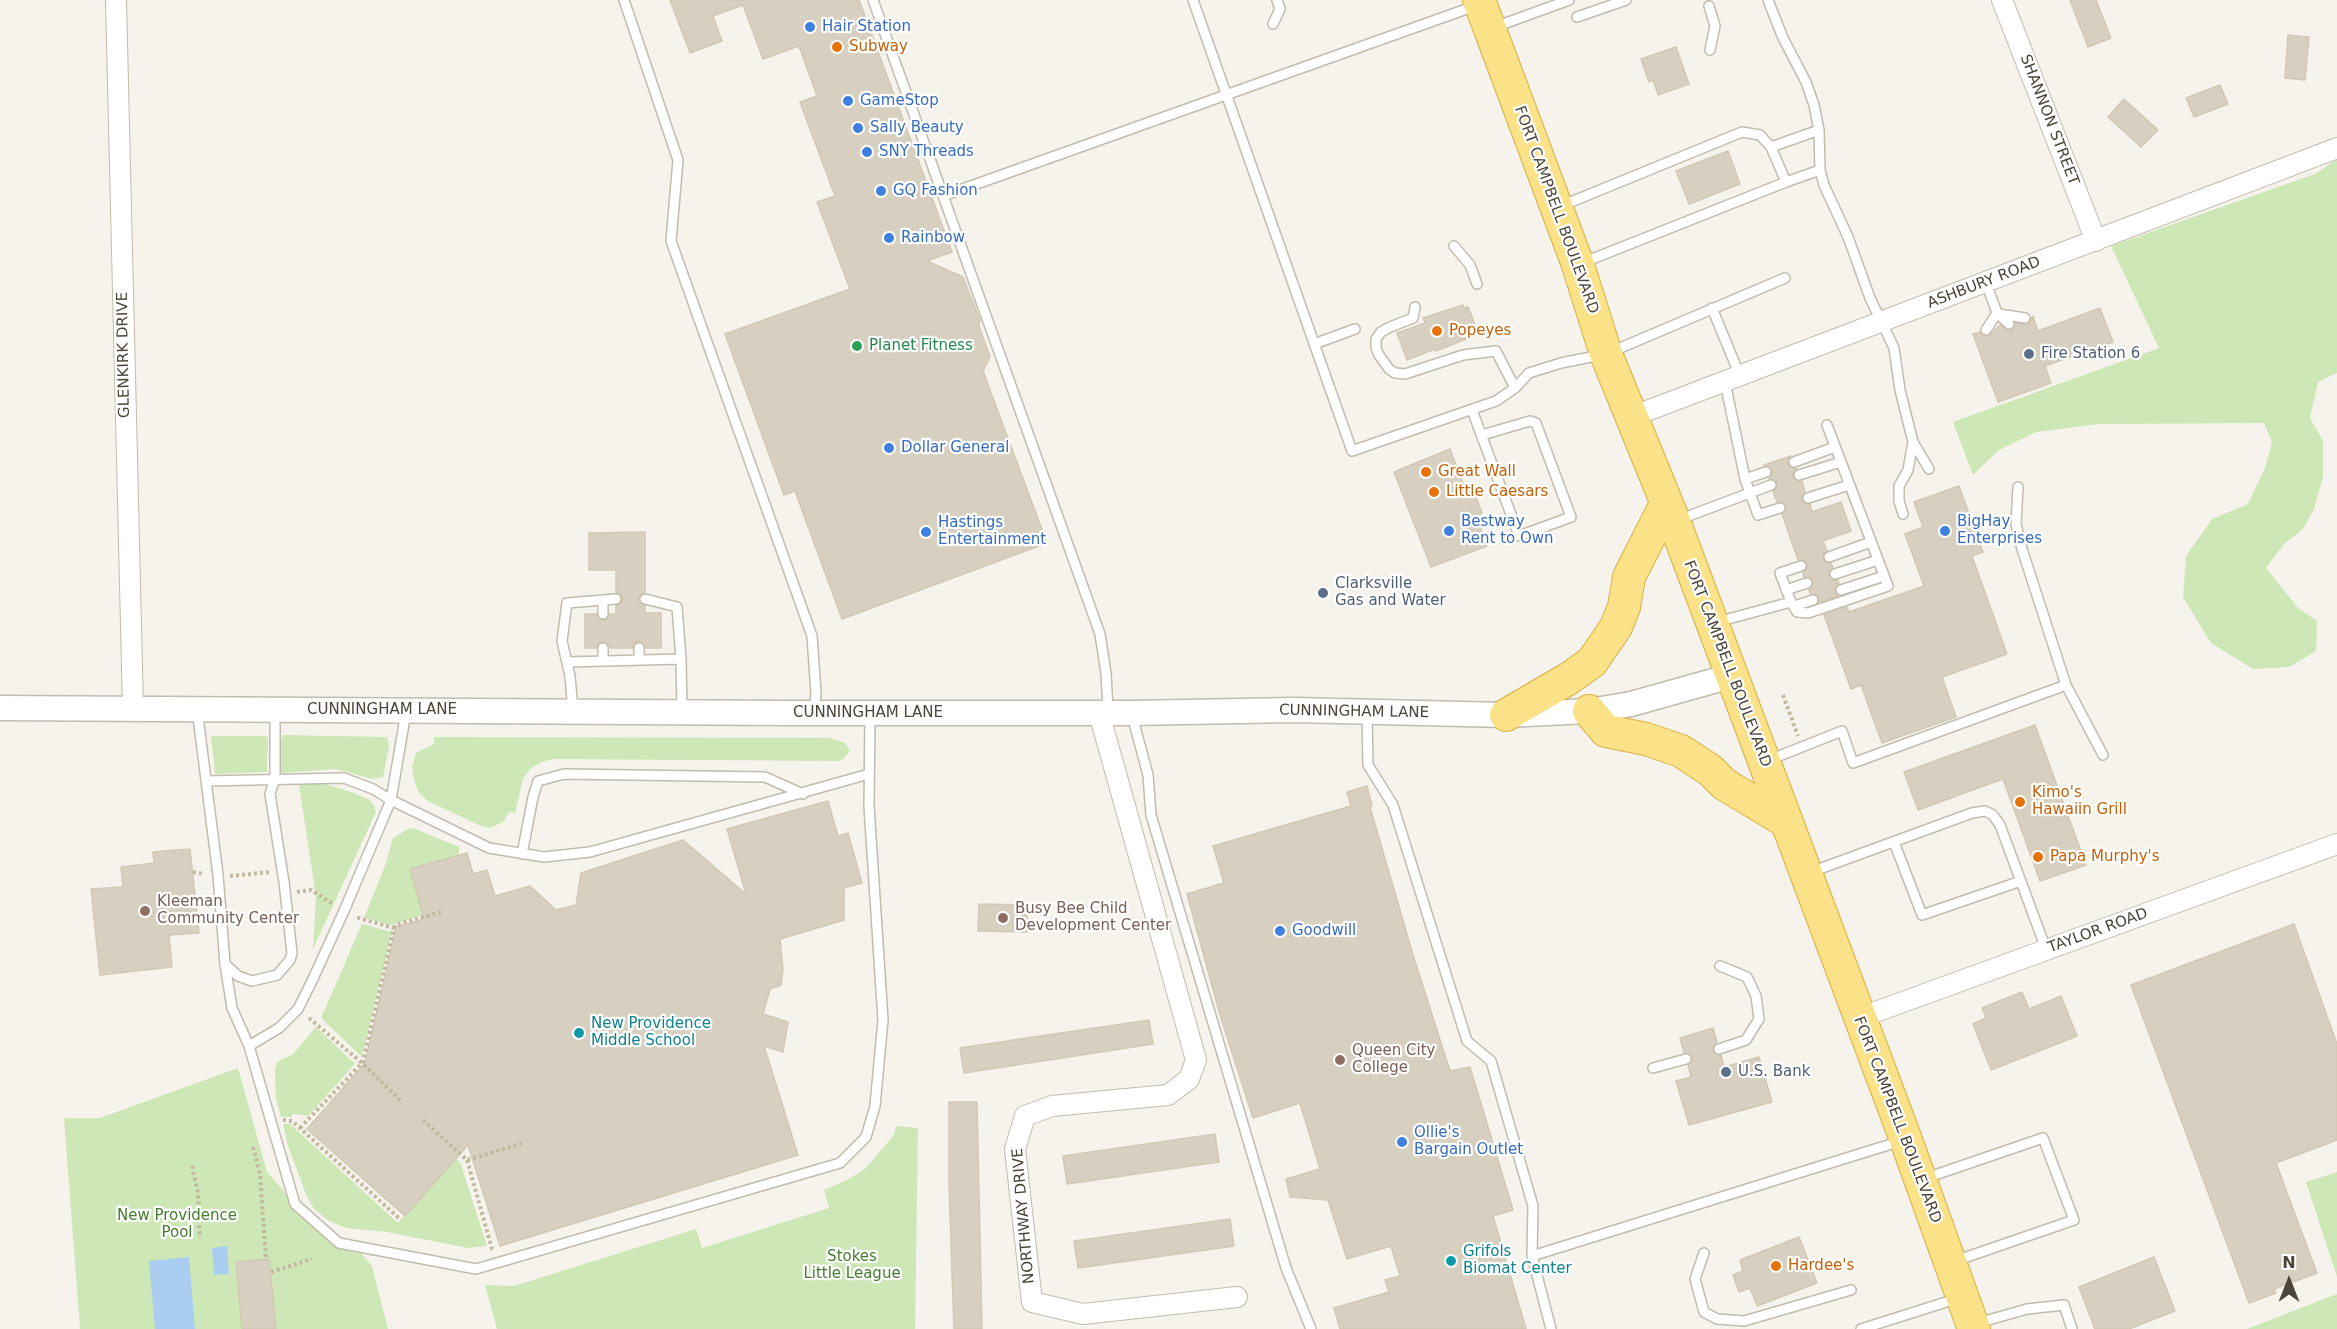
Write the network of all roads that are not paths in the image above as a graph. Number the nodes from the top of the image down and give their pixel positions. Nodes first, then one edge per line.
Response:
1 (116, 0) edge
2 (624, 0) edge
3 (873, 0) edge
4 (1193, 0) edge
5 (1277, 0) edge
6 (1569, 0) edge
7 (1626, 0) edge
8 (1768, 0) edge
9 (2002, 0) edge
10 (1709, 6) dead end
11 (1483, 11) edge
12 (1577, 17) dead end
13 (1273, 24) dead end
14 (1710, 50) dead end
15 (1226, 95) junction
16 (1819, 130) junction
17 (1771, 147) junction
18 (2337, 148) edge
19 (1820, 170) junction
20 (1786, 182) junction
21 (943, 196) junction
22 (1557, 208) junction
23 (2096, 241) junction
24 (1454, 246) dead end
25 (1578, 265) junction
26 (1785, 278) dead end
27 (1986, 283) junction
28 (1477, 284) dead end
29 (1415, 307) dead end
30 (1712, 309) junction
31 (1997, 314) junction
32 (2025, 318) dead end
33 (1882, 322) junction
34 (2009, 324) dead end
35 (1355, 329) dead end
36 (1986, 330) dead end
37 (1314, 344) junction
38 (1606, 354) junction
39 (1732, 379) junction
40 (1515, 388) junction
41 (1472, 410) junction
42 (1631, 417) junction
43 (1827, 426) dead end
44 (1482, 435) junction
45 (1913, 442) junction
46 (1835, 447) junction
47 (1794, 462) dead end
48 (1840, 462) junction
49 (1929, 469) dead end
50 (1766, 471) dead end
51 (1799, 476) dead end
52 (1744, 479) junction
53 (1771, 485) dead end
54 (1849, 485) junction
55 (2018, 487) dead end
56 (1749, 492) junction
57 (1808, 498) dead end
58 (1780, 508) dead end
59 (1670, 513) junction
60 (1903, 514) dead end
61 (1871, 542) junction
62 (1829, 557) dead end
63 (1878, 560) junction
64 (1800, 566) dead end
65 (1835, 574) dead end
66 (1884, 576) junction
67 (1807, 583) dead end
68 (1786, 590) junction
69 (1841, 590) dead end
70 (616, 599) dead end
71 (645, 599) dead end
72 (603, 600) junction
73 (1813, 600) dead end
74 (1792, 604) junction
75 (603, 614) dead end
76 (1712, 623) junction
77 (603, 648) dead end
78 (639, 648) dead end
79 (681, 658) junction
80 (639, 660) junction
81 (603, 661) junction
82 (567, 662) junction
83 (1731, 676) junction
84 (2066, 685) junction
85 (0, 708) edge
86 (133, 709) junction
87 (197, 710) junction
88 (275, 710) junction
89 (406, 710) junction
90 (573, 711) junction
91 (682, 711) junction
92 (1367, 711) junction
93 (1589, 711) junction
94 (870, 712) junction
95 (814, 713) junction
96 (1113, 713) junction
97 (1506, 715) junction
98 (2103, 755) dead end
99 (1764, 762) junction
100 (869, 774) junction
101 (275, 778) junction
102 (206, 781) junction
103 (803, 794) junction
104 (391, 800) junction
105 (1787, 822) junction
106 (1894, 842) junction
107 (2337, 844) edge
108 (522, 854) junction
109 (1806, 874) junction
110 (2021, 881) junction
111 (2046, 949) junction
112 (225, 964) junction
113 (1720, 966) dead end
114 (1859, 1018) junction
115 (249, 1046) junction
116 (1719, 1049) dead end
117 (1686, 1059) dead end
118 (1653, 1068) dead end
119 (1906, 1140) junction
120 (1920, 1180) junction
121 (1704, 1253) dead end
122 (1532, 1256) junction
123 (1950, 1263) junction
124 (1851, 1290) dead end
125 (1237, 1297) dead end
126 (1970, 1317) edge
127 (1311, 1329) edge
128 (1551, 1329) edge
129 (1861, 1329) edge
130 (2072, 1329) edge

1 - 86 street, GLENKIRK DRIVE
2 - 95 lane
3 - 21 lane
4 - 15 lane
5 - 13 lane
6 - 11 lane
7 - 12 lane
8 - 16 lane
9 - 23 street, SHANNON STREET
10 - 14 lane
11 - 15 lane
11 - 22 highway, FORT CAMPBELL BOULEVARD
15 - 21 lane
15 - 37 lane
16 - 17 lane
16 - 19 lane
17 - 20 lane
17 - 22 lane
18 - 23 street, ASHBURY ROAD
19 - 20 lane
19 - 33 lane
20 - 25 lane
21 - 96 lane
22 - 25 highway, FORT CAMPBELL BOULEVARD
23 - 27 street, ASHBURY ROAD
24 - 28 lane
25 - 38 highway, FORT CAMPBELL BOULEVARD
26 - 30 lane
27 - 31 lane
27 - 33 street, ASHBURY ROAD
29 - 40 lane
30 - 38 lane
30 - 39 lane
31 - 32 lane
31 - 34 lane
31 - 36 lane
33 - 39 street, ASHBURY ROAD
33 - 45 lane
35 - 37 lane
37 - 41 lane
38 - 40 lane
38 - 42 highway, FORT CAMPBELL BOULEVARD
39 - 42 street, ASHBURY ROAD
39 - 52 lane
40 - 41 lane
41 - 44 lane
42 - 59 highway, FORT CAMPBELL BOULEVARD
43 - 46 lane
44 - 44 lane
45 - 49 lane
45 - 60 lane
46 - 47 lane
46 - 48 lane
48 - 51 lane
48 - 54 lane
50 - 52 lane
52 - 56 lane
53 - 56 lane
54 - 57 lane
54 - 61 lane
55 - 84 lane
56 - 58 lane
56 - 59 lane
59 - 76 highway, FORT CAMPBELL BOULEVARD
59 - 97 highway
61 - 62 lane
61 - 63 lane
63 - 65 lane
63 - 66 lane
64 - 68 lane
66 - 69 lane
66 - 74 lane
67 - 68 lane
68 - 74 lane
70 - 72 lane
71 - 79 lane
72 - 75 lane
72 - 82 lane
73 - 74 lane
74 - 76 lane
76 - 83 highway, FORT CAMPBELL BOULEVARD
77 - 81 lane
78 - 80 lane
79 - 80 lane
79 - 91 lane
80 - 81 lane
81 - 82 lane
82 - 90 lane
83 - 93 street, CUNNINGHAM LANE
83 - 99 highway, FORT CAMPBELL BOULEVARD
84 - 98 lane
84 - 99 lane
85 - 86 street, CUNNINGHAM LANE
86 - 87 street, CUNNINGHAM LANE
87 - 88 street, CUNNINGHAM LANE
87 - 102 lane
88 - 89 street, CUNNINGHAM LANE
88 - 101 lane
89 - 90 street, CUNNINGHAM LANE
89 - 104 lane
90 - 91 street, CUNNINGHAM LANE
91 - 95 street, CUNNINGHAM LANE
92 - 96 street, CUNNINGHAM LANE
92 - 97 street, CUNNINGHAM LANE
92 - 122 lane
93 - 97 street, CUNNINGHAM LANE
93 - 105 highway
94 - 95 street, CUNNINGHAM LANE
94 - 96 street, CUNNINGHAM LANE
94 - 100 lane
96 - 125 street, NORTHWAY DRIVE
96 - 127 lane
99 - 105 highway, FORT CAMPBELL BOULEVARD
100 - 103 lane
100 - 115 lane
101 - 102 lane
101 - 104 lane
101 - 112 lane
102 - 112 lane
103 - 108 lane
103 - 108 lane
104 - 108 lane
104 - 115 lane
105 - 109 highway, FORT CAMPBELL BOULEVARD
106 - 109 lane
106 - 110 lane
106 - 110 lane
107 - 111 street, TAYLOR ROAD
109 - 114 highway, FORT CAMPBELL BOULEVARD
110 - 111 lane
111 - 114 street, TAYLOR ROAD
112 - 115 lane
113 - 116 lane
114 - 119 highway, FORT CAMPBELL BOULEVARD
117 - 118 lane
119 - 120 highway, FORT CAMPBELL BOULEVARD
119 - 122 lane
120 - 123 highway, FORT CAMPBELL BOULEVARD
120 - 123 lane
121 - 124 lane
122 - 128 lane
123 - 126 highway, FORT CAMPBELL BOULEVARD
126 - 129 lane
126 - 130 lane

